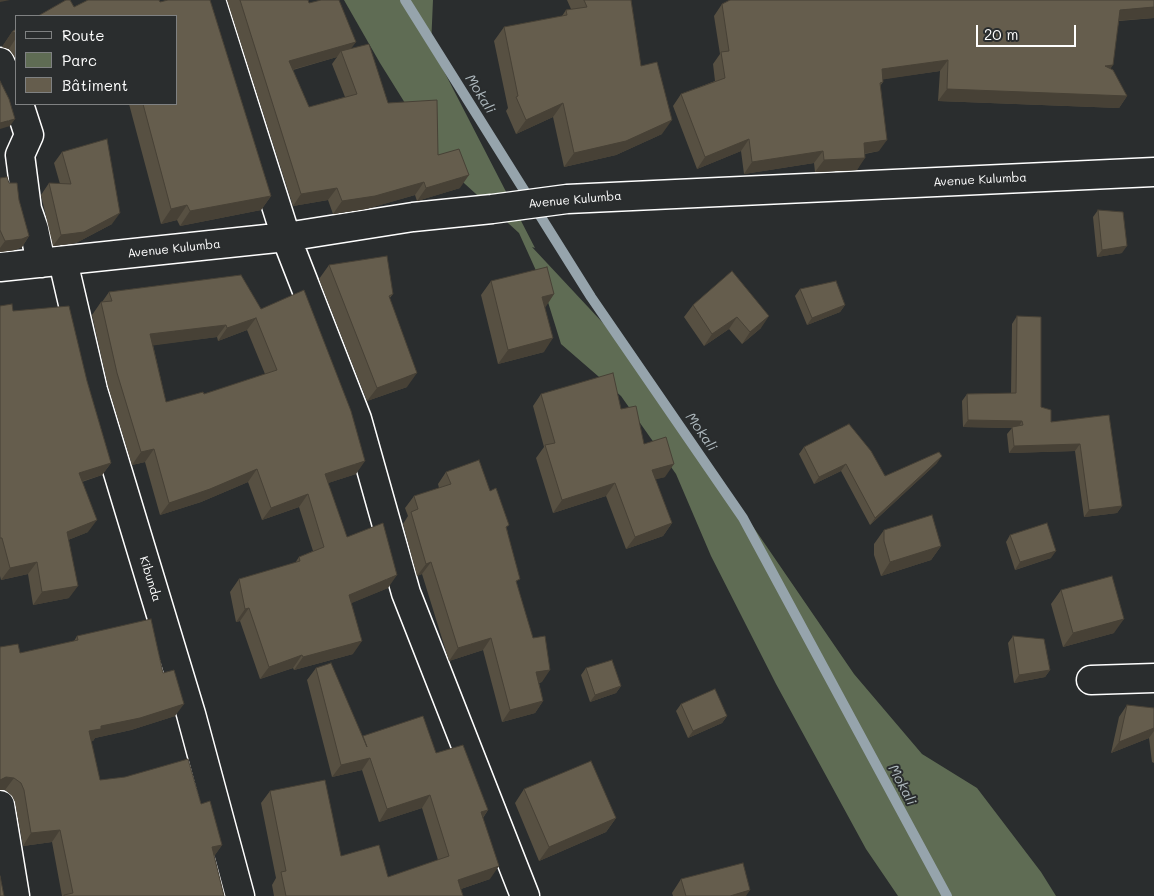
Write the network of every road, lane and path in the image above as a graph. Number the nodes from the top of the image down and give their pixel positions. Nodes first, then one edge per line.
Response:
1 (210, 0) edge
2 (0, 62) edge
3 (15, 95) edge
4 (20, 105) edge
5 (1154, 172) edge
6 (286, 237) junction
7 (52, 262) junction
8 (0, 267) edge
9 (1154, 678) edge
10 (1091, 680) dead end
11 (0, 805) edge
12 (15, 896) edge
13 (240, 896) edge
14 (525, 896) edge

1 - 6 street
2 - 3 street
4 - 7 street, Kibunda
5 - 6 street, Avenue Kulumba
6 - 7 street, Avenue Kulumba
6 - 14 street
7 - 8 street, Avenue Kulumba
7 - 13 street, Kibunda
9 - 10 street
11 - 12 street

